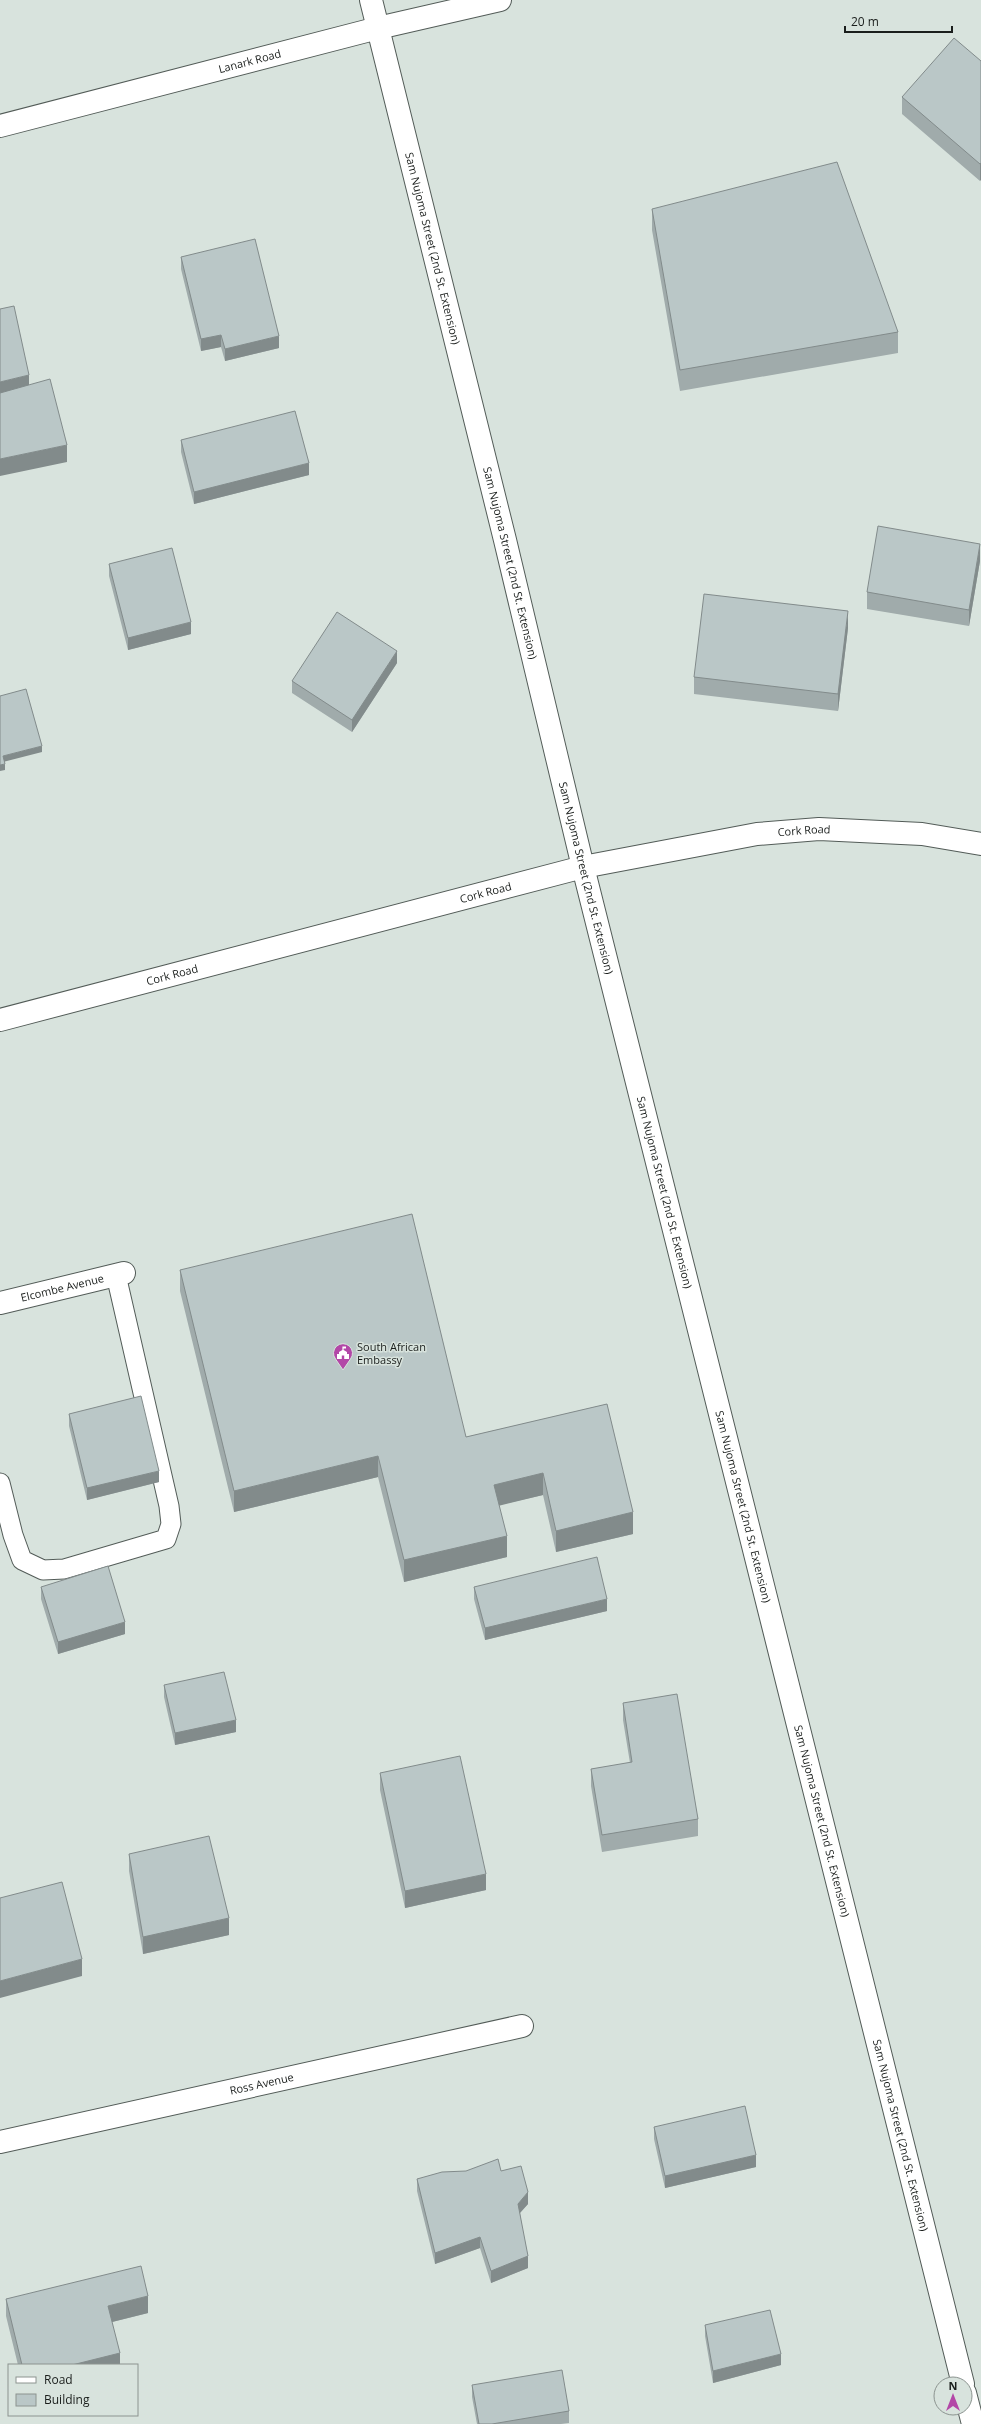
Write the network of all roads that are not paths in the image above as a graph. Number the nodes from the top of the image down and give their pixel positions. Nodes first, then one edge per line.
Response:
1 (371, 0) edge
2 (500, 0) edge
3 (378, 28) junction
4 (0, 126) edge
5 (981, 844) edge
6 (583, 867) junction
7 (0, 1020) edge
8 (120, 1274) joint
9 (0, 1303) edge
10 (0, 1483) edge
11 (522, 2026) dead end
12 (0, 2142) edge
13 (961, 2376) edge

1 - 3 main road, Sam Nujoma Street (2nd St. Extension)
2 - 3 main road, Lanark Road
3 - 4 main road, Lanark Road
3 - 6 main road, Sam Nujoma Street (2nd St. Extension)
5 - 6 main road, Cork Road
6 - 7 main road, Cork Road
6 - 13 main road, Sam Nujoma Street (2nd St. Extension)
8 - 9 main road, Elcombe Avenue
8 - 10 lane
11 - 12 main road, Ross Avenue

